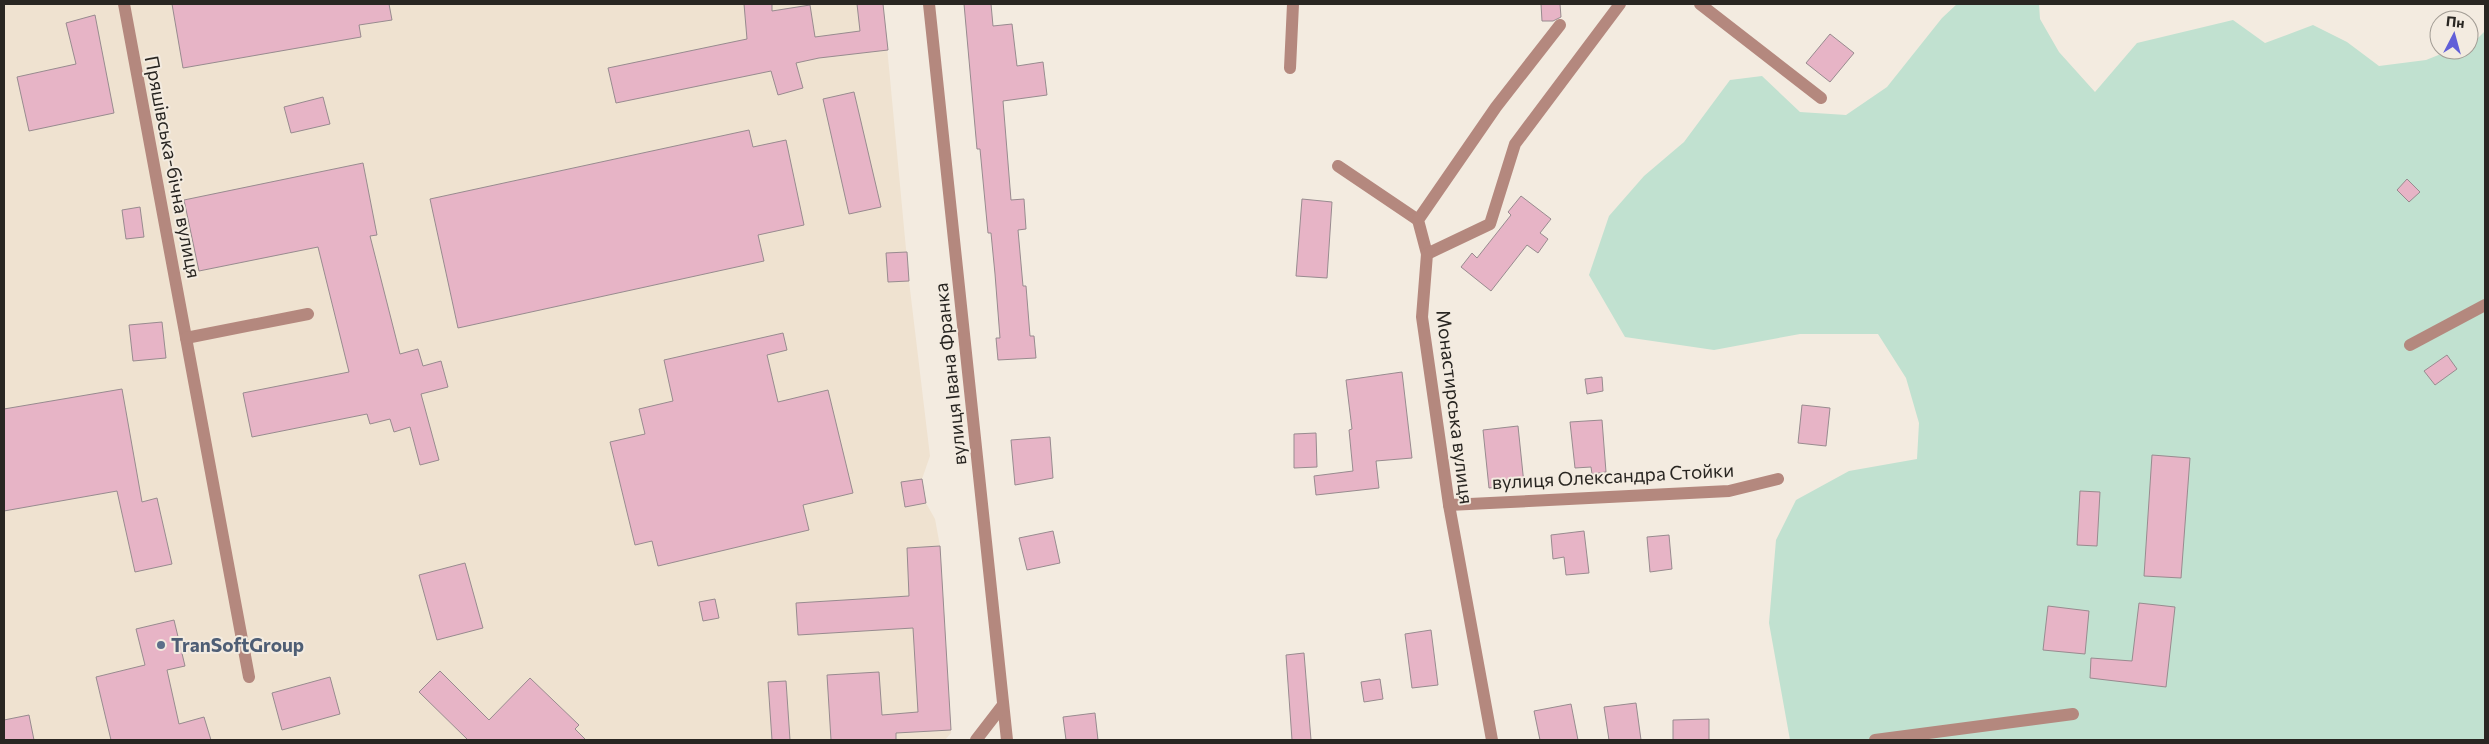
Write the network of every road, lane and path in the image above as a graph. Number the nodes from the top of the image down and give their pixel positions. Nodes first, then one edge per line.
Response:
1 (124, 4) edge
2 (929, 4) edge
3 (1293, 4) edge
4 (1620, 4) edge
5 (1700, 4) edge
6 (1560, 25) dead end
7 (1290, 68) dead end
8 (1821, 98) dead end
9 (1338, 166) dead end
10 (1418, 220) junction
11 (1426, 254) junction
12 (2485, 305) edge
13 (308, 314) dead end
14 (186, 338) junction
15 (2410, 345) dead end
16 (1778, 479) dead end
17 (1449, 505) junction
18 (249, 677) dead end
19 (1003, 705) junction
20 (2073, 714) dead end
21 (976, 740) edge
22 (1007, 740) edge
23 (1492, 740) edge
24 (1875, 740) edge

1 - 14 street, Пряшівська-бічна вулиця
2 - 19 street, вулиця Івана Франка
3 - 7 street
4 - 11 street
5 - 8 street
6 - 10 street
9 - 10 street
10 - 11 street, Монастирська вулиця
11 - 17 street, Монастирська вулиця
12 - 15 street
13 - 14 street
14 - 18 street, Пряшівська-бічна вулиця
16 - 17 street, вулиця Олександра Стойки
17 - 23 street, Монастирська вулиця
19 - 21 street
19 - 22 street, вулиця Івана Франка
20 - 24 street

